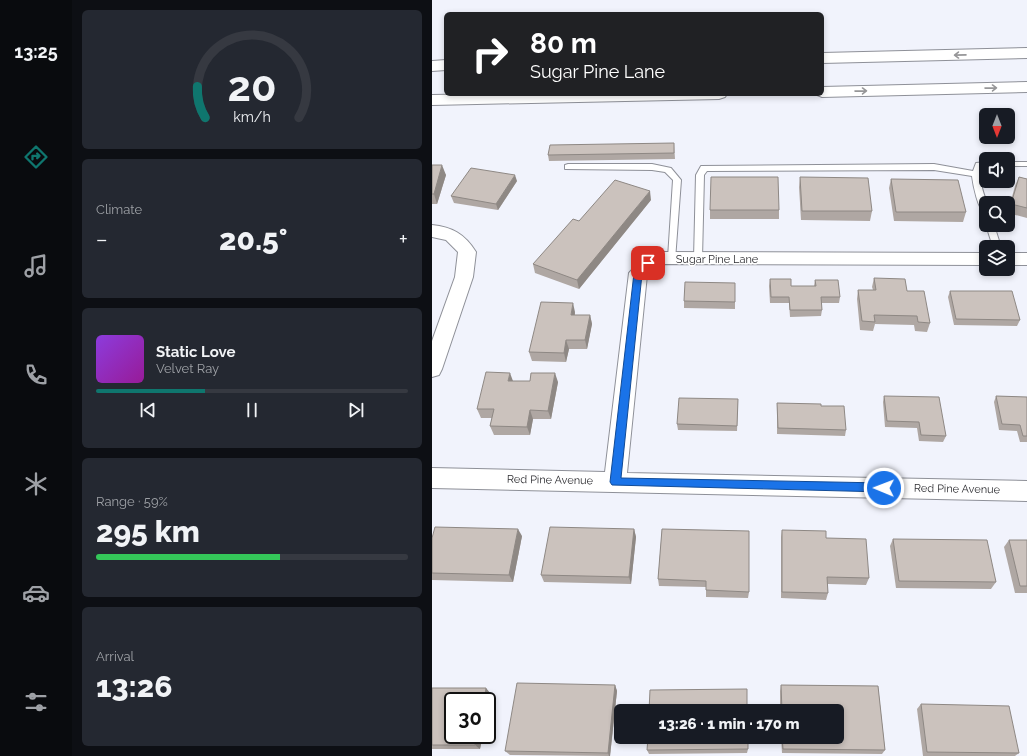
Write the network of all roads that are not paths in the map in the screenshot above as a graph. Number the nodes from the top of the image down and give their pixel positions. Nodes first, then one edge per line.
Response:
1 (1027, 53) edge
2 (824, 58) edge
3 (444, 65) edge
4 (432, 66) edge
5 (1027, 87) edge
6 (824, 92) edge
7 (524, 96) edge
8 (432, 100) edge
9 (1015, 164) edge
10 (1027, 164) edge
11 (568, 167) dead end
12 (979, 167) edge
13 (976, 174) junction
14 (982, 196) edge
15 (432, 231) edge
16 (672, 258) junction
17 (698, 259) junction
18 (979, 259) edge
19 (1015, 259) edge
20 (1027, 259) edge
21 (432, 369) edge
22 (432, 478) edge
23 (615, 482) junction
24 (1027, 491) edge

1 -> 2 highway
3 - 4 highway
6 -> 5 highway
7 - 8 highway
9 - 10 lane
11 - 16 lane
12 - 13 lane
13 - 14 lane
13 - 17 lane
15 - 21 street
16 - 17 street, Sugar Pine Lane
16 - 23 street, Sugar Pine Lane
17 - 18 street, Sugar Pine Lane
19 - 20 street
22 - 23 street, Red Pine Avenue
23 - 24 street, Red Pine Avenue

